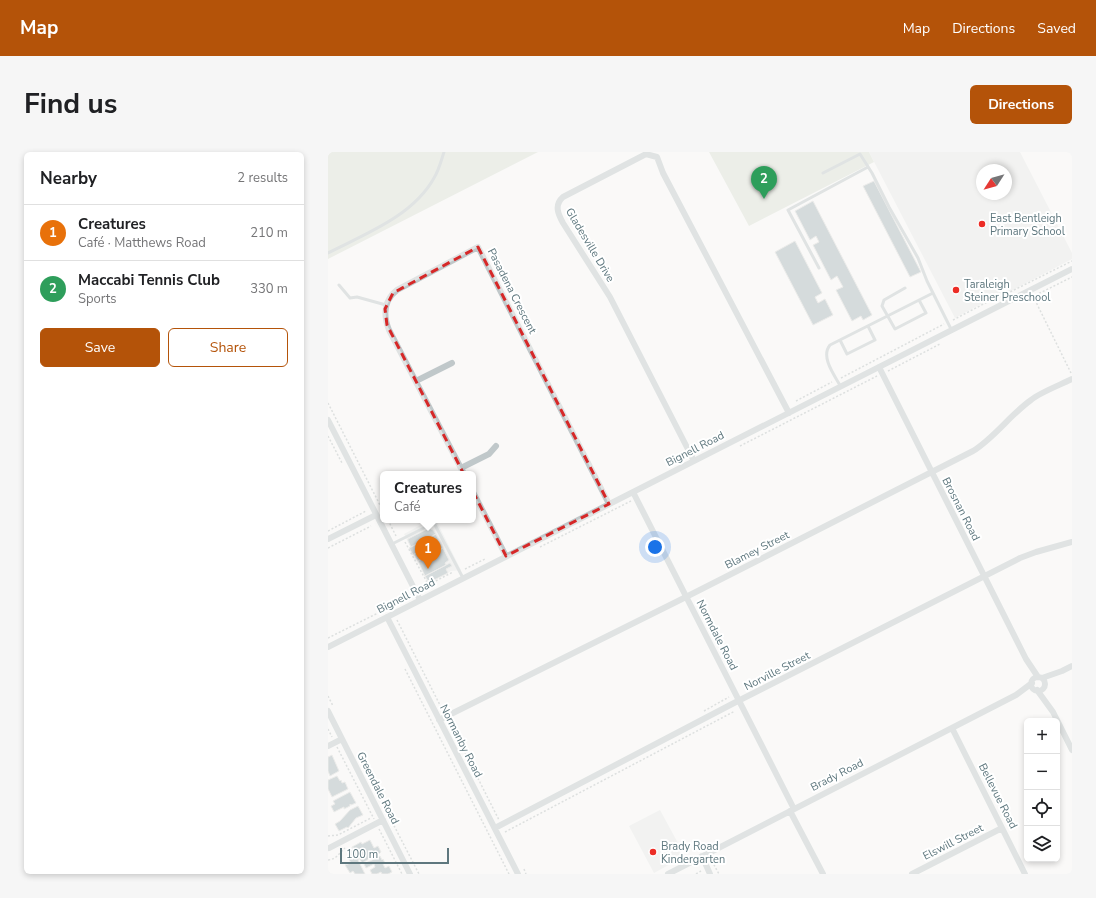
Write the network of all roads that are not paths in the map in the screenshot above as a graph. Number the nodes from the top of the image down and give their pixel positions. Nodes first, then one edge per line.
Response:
1 (444, 152) edge
2 (868, 167) junction
3 (823, 174) dead end
4 (328, 253) edge
5 (819, 268) dead end
6 (1072, 269) edge
7 (339, 285) dead end
8 (905, 288) dead end
9 (933, 293) junction
10 (919, 300) junction
11 (386, 305) junction
12 (888, 316) junction
13 (868, 326) junction
14 (952, 331) junction
15 (840, 340) junction
16 (452, 363) dead end
17 (878, 367) junction
18 (1072, 379) edge
19 (416, 381) junction
20 (841, 387) junction
21 (789, 413) junction
22 (328, 420) edge
23 (330, 429) edge
24 (496, 446) dead end
25 (694, 461) junction
26 (462, 471) edge
27 (932, 473) junction
28 (633, 492) junction
29 (476, 498) edge
30 (610, 504) junction
31 (376, 515) junction
32 (380, 522) edge
33 (380, 523) edge
34 (328, 539) edge
35 (1072, 542) edge
36 (392, 544) junction
37 (506, 556) junction
38 (984, 576) junction
39 (463, 578) junction
40 (686, 597) junction
41 (420, 600) junction
42 (387, 617) junction
43 (328, 647) edge
44 (1026, 659) junction
45 (1072, 666) edge
46 (1042, 681) junction
47 (1032, 682) junction
48 (1036, 690) junction
49 (1016, 695) junction
50 (739, 701) junction
51 (328, 711) edge
52 (1053, 712) junction
53 (439, 720) junction
54 (952, 728) junction
55 (342, 739) junction
56 (328, 746) edge
57 (1072, 750) edge
58 (792, 810) junction
59 (383, 820) junction
60 (495, 828) junction
61 (1002, 828) junction
62 (329, 848) dead end
63 (702, 856) junction
64 (410, 874) edge
65 (518, 874) edge
66 (668, 874) edge
67 (710, 874) edge
68 (823, 874) edge
69 (912, 874) edge
70 (1025, 874) edge

1 - 4 lane
2 - 3 lane
2 - 5 lane
2 - 9 lane
6 - 14 street, Bignell Road
7 - 11 lane
8 - 12 lane
9 - 10 lane
9 - 14 lane
10 - 12 lane
10 - 12 lane
11 - 19 street
11 - 30 street, Pasadena Crescent
12 - 13 lane
13 - 15 lane
13 - 15 lane
14 - 17 street, Bignell Road
15 - 20 lane
16 - 19 street
17 - 20 street, Bignell Road
17 - 27 street, Brosnan Road
18 - 27 street, Blamey Street
19 - 26 street
20 - 21 street, Bignell Road
21 - 25 street, Bignell Road
21 - 25 street, Gladesville Drive
22 - 23 street
23 - 31 street
24 - 26 street
25 - 28 street, Bignell Road
27 - 38 street, Brosnan Road
27 - 40 street, Blamey Street
28 - 30 street, Bignell Road
28 - 40 street, Normdale Road
29 - 37 street
30 - 37 street, Bignell Road
31 - 32 street
31 - 34 street
33 - 36 street
35 - 38 street, Norville Street
36 - 39 lane
36 - 41 street
37 - 39 street, Bignell Road
38 - 44 street, Brosnan Road
38 - 50 street, Norville Street
39 - 41 street, Bignell Road
40 - 50 street, Normdale Road
40 - 53 street, Blamey Street
41 - 42 street, Bignell Road
42 - 43 street, Bignell Road
42 - 53 street, Normanby Road
44 - 46 street, Brosnan Road
44 - 47 street, Brosnan Road
45 - 46 street
46 - 47 street
46 - 48 street
46 - 52 street, Brosnan Road
47 - 48 street
47 - 49 street, Brady Road
48 - 49 street, Brady Road
48 - 52 street, Brosnan Road
49 - 54 street, Brady Road
50 - 58 street, Normdale Road
50 - 60 street, Norville Street
51 - 55 street, Greendale Road
52 - 57 street, Brosnan Road
53 - 60 street, Normanby Road
54 - 58 street, Brady Road
54 - 61 street, Bellevue Road
55 - 56 street
55 - 59 street, Greendale Road
58 - 63 street, Brady Road
58 - 68 street, Normdale Road
59 - 62 street
59 - 64 street, Greendale Road
60 - 65 street, Normanby Road
61 - 69 street, Elswill Street
61 - 70 street, Bellevue Road
63 - 66 street, Brady Road
63 - 67 street

